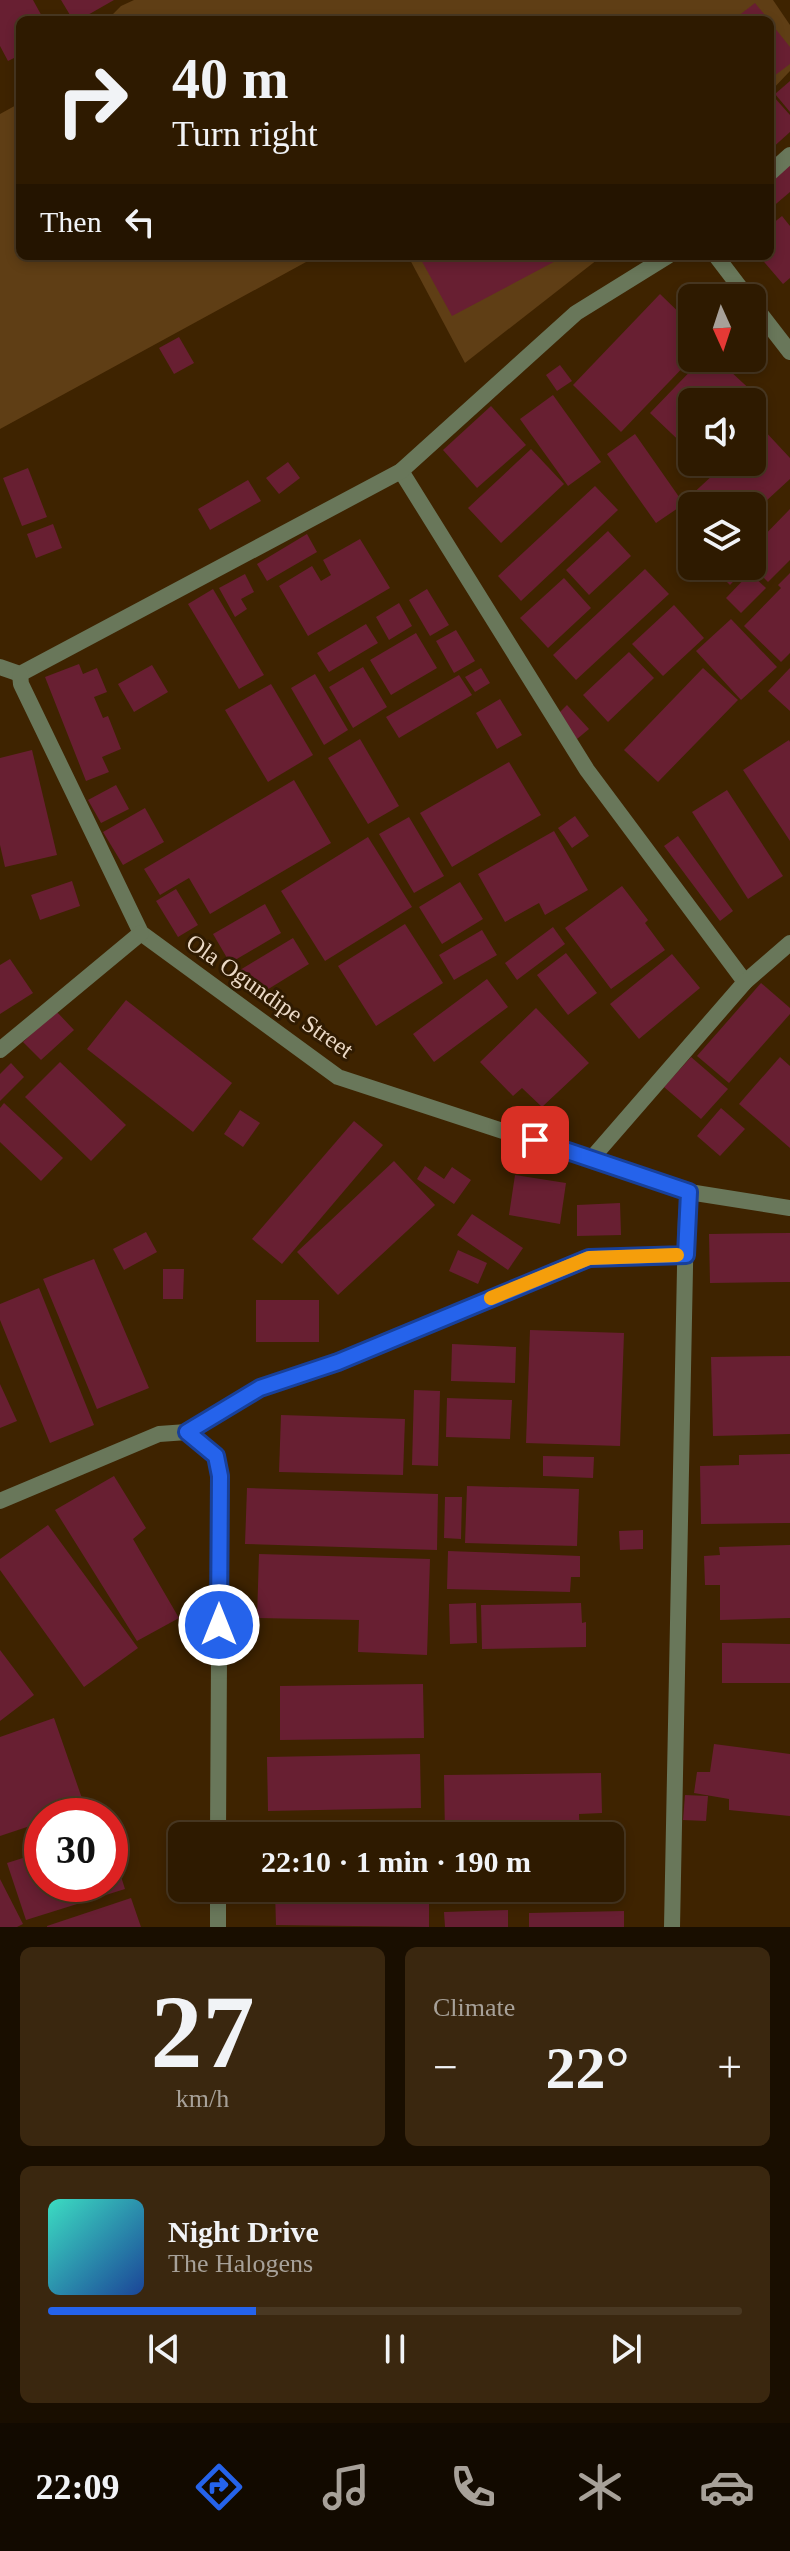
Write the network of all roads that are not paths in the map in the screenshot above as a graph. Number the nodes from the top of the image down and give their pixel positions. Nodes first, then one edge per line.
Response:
1 (790, 155) edge
2 (774, 169) edge
3 (662, 260) edge
4 (719, 260) edge
5 (738, 284) edge
6 (766, 321) edge
7 (790, 352) edge
8 (401, 471) junction
9 (0, 667) edge
10 (20, 674) junction
11 (141, 933) junction
12 (790, 943) edge
13 (745, 982) junction
14 (0, 1050) edge
15 (592, 1158) junction
16 (689, 1192) junction
17 (790, 1208) edge
18 (686, 1255) junction
19 (187, 1432) junction
20 (0, 1501) edge
21 (218, 1822) edge
22 (218, 1902) edge
23 (218, 1927) edge
24 (672, 1927) edge

1 - 2 street
3 - 8 street
4 - 5 street
6 - 7 street
8 - 10 street
8 - 13 street
9 - 10 street
10 - 11 street, Ola Ogundipe Street
11 - 14 street
11 - 15 street, Ola Ogundipe Street
12 - 13 street
13 - 15 street
15 - 16 street, Ola Ogundipe Street
16 - 17 street, Ola Ogundipe Street
16 - 18 street
18 - 19 street
18 - 24 street
19 - 20 street
19 - 21 street
22 - 23 street

